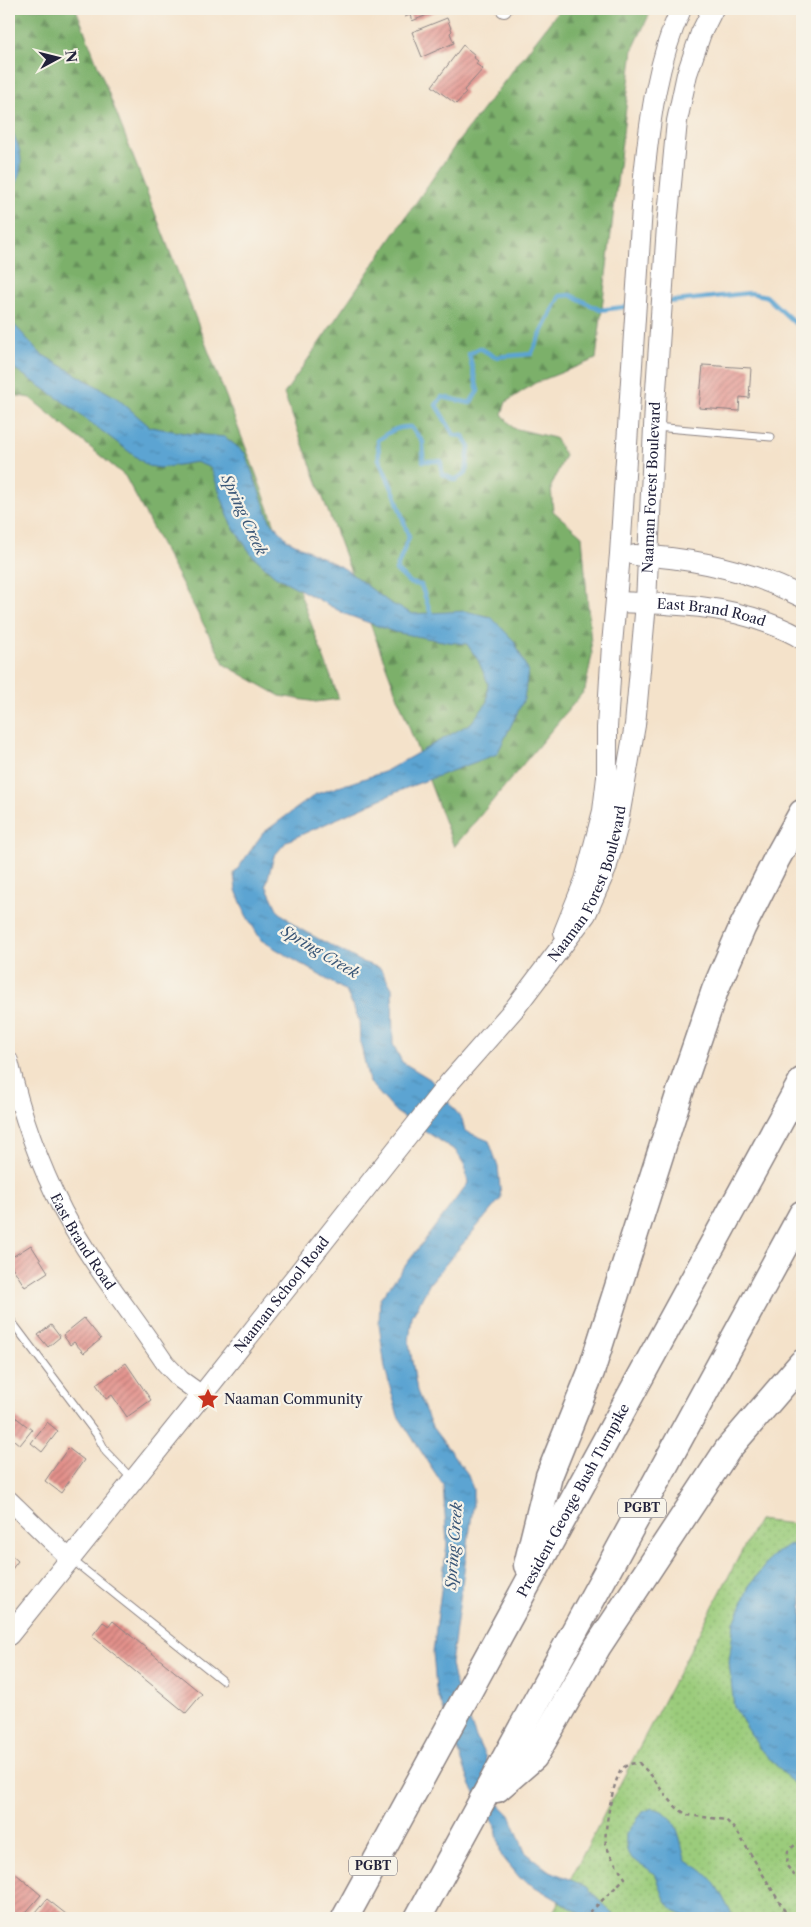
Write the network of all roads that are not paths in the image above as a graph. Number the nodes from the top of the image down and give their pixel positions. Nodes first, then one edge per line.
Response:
1 (681, 9) edge
2 (713, 9) edge
3 (650, 117) junction
4 (677, 121) junction
5 (654, 427) junction
6 (771, 437) dead end
7 (620, 554) junction
8 (648, 556) junction
9 (802, 596) edge
10 (616, 602) junction
11 (646, 603) junction
12 (802, 639) edge
13 (802, 813) edge
14 (555, 955) junction
15 (9, 1061) edge
16 (802, 1081) edge
17 (12, 1091) edge
18 (802, 1214) edge
19 (9, 1318) edge
20 (802, 1363) edge
21 (202, 1395) junction
22 (133, 1481) junction
23 (9, 1500) edge
24 (70, 1559) junction
25 (519, 1600) junction
26 (9, 1635) edge
27 (222, 1680) dead end
28 (484, 1801) junction
29 (344, 1918) edge
30 (418, 1918) edge

1 - 3 main road, Naaman Forest Boulevard
2 - 4 main road, Naaman Forest Boulevard
3 - 4 main road
3 - 7 main road, Naaman Forest Boulevard
4 - 5 main road, Naaman Forest Boulevard
5 - 6 lane
5 - 8 main road, Naaman Forest Boulevard
7 - 8 main road
7 - 10 main road, Naaman Forest Boulevard
8 - 9 main road
8 - 11 main road, Naaman Forest Boulevard
10 - 11 main road, East Brand Road
10 - 14 main road, Naaman Forest Boulevard
11 - 12 main road, East Brand Road
11 - 14 main road, Naaman Forest Boulevard
13 - 25 highway
14 - 21 main road, Naaman School Road
15 - 17 street, East Brand Road
16 - 25 highway, President George Bush Turnpike / PGBT
17 - 21 street, East Brand Road
18 - 28 highway, PGBT
19 - 22 lane
20 - 28 highway
21 - 22 main road, Naaman School Road
22 - 24 main road, Naaman School Road
23 - 24 street
24 - 26 main road, Naaman School Road
24 - 27 lane
25 - 29 highway, President George Bush Turnpike / PGBT
28 - 30 highway, PGBT

